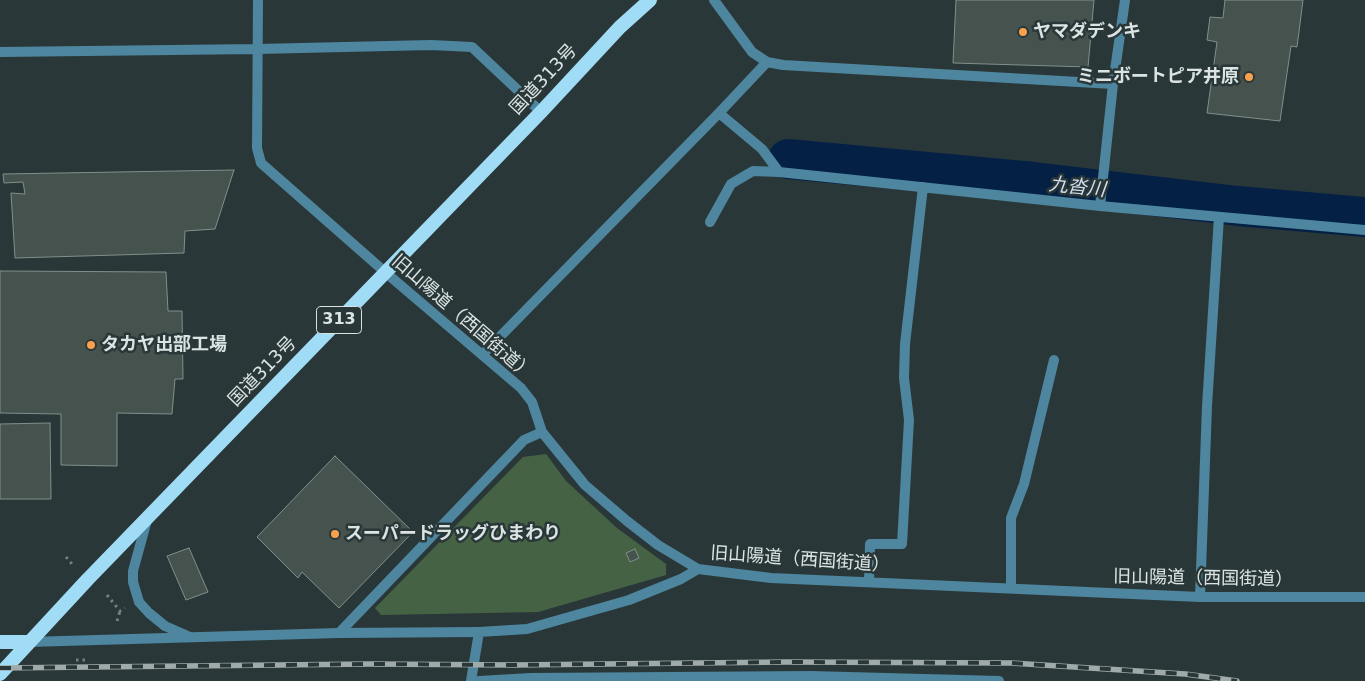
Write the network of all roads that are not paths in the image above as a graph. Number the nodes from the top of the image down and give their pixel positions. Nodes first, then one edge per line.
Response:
1 (258, 0) edge
2 (650, 0) edge
3 (714, 0) edge
4 (1125, 0) edge
5 (258, 49) junction
6 (0, 52) edge
7 (767, 62) junction
8 (1113, 84) junction
9 (541, 112) junction
10 (719, 113) junction
11 (779, 172) junction
12 (923, 187) junction
13 (1100, 206) junction
14 (1219, 217) junction
15 (710, 222) dead end
16 (1365, 230) edge
17 (385, 272) junction
18 (482, 355) junction
19 (1054, 360) dead end
20 (542, 432) junction
21 (148, 519) junction
22 (698, 569) junction
23 (869, 582) junction
24 (1011, 588) junction
25 (1200, 597) junction
26 (1365, 597) edge
27 (479, 632) junction
28 (339, 633) junction
29 (194, 638) junction
30 (0, 642) edge
31 (28, 642) junction
32 (0, 674) edge
33 (531, 679) edge
34 (590, 680) edge
35 (471, 681) edge
36 (480, 681) edge
37 (999, 681) edge

1 - 5 street, 旧山陽道（西国街道）
2 - 9 highway, 国道313号 / 313
3 - 7 street
4 - 8 street
5 - 6 street
5 - 9 street
5 - 17 street, 旧山陽道（西国街道）
7 - 8 street
7 - 10 street
8 - 13 street
9 - 17 highway, 国道313号 / 313
10 - 11 street
10 - 18 street
11 - 12 street
11 - 15 street
12 - 13 street
12 - 23 street
13 - 14 street
14 - 16 street
14 - 25 street
17 - 18 street, 旧山陽道（西国街道）
17 - 21 highway, 国道313号 / 313
18 - 20 street, 旧山陽道（西国街道）
19 - 24 street
20 - 22 street, 旧山陽道（西国街道）
20 - 28 street
21 - 29 street
21 - 31 highway, 国道313号 / 313
22 - 23 street, 旧山陽道（西国街道）
22 - 27 street
23 - 24 street, 旧山陽道（西国街道）
24 - 25 street, 旧山陽道（西国街道）
25 - 26 street, 旧山陽道（西国街道）
27 - 28 street
27 - 35 street
28 - 29 street
29 - 31 street
30 - 31 highway
31 - 32 highway, 313
33 - 34 street
33 - 36 street
34 - 37 street

